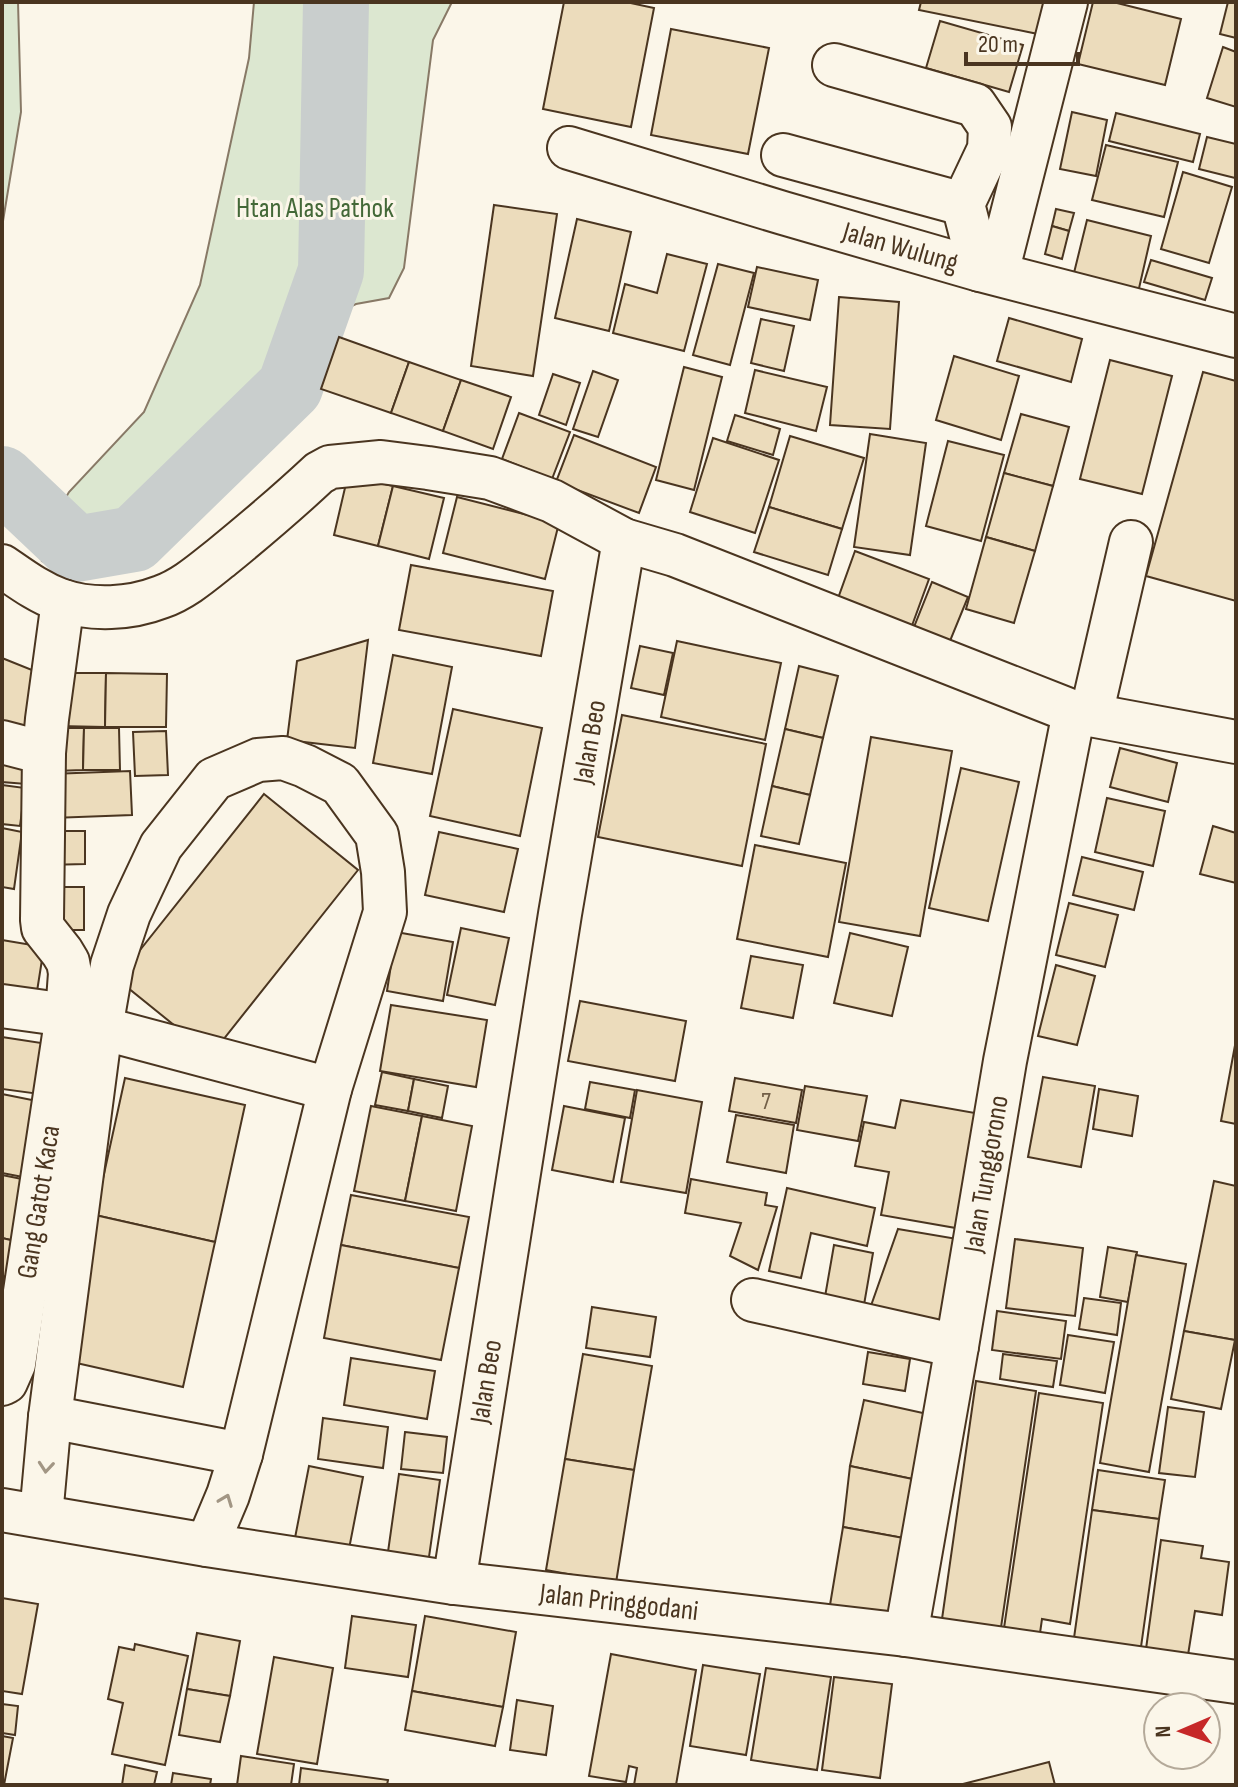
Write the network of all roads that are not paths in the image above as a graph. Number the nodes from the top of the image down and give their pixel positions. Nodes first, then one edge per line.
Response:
1 (1066, 2) edge
2 (834, 65) dead end
3 (569, 148) dead end
4 (783, 155) dead end
5 (963, 204) junction
6 (988, 271) junction
7 (1236, 336) edge
8 (624, 540) junction
9 (1131, 542) dead end
10 (2, 566) edge
11 (63, 601) junction
12 (1082, 714) junction
13 (2, 742) edge
14 (1236, 742) edge
15 (44, 753) junction
16 (2, 1006) edge
17 (84, 1021) junction
18 (330, 1089) junction
19 (753, 1300) dead end
20 (957, 1346) junction
21 (2, 1384) edge
22 (50, 1417) junction
23 (241, 1454) junction
24 (21, 1513) edge
25 (207, 1545) junction
26 (454, 1583) junction
27 (906, 1635) junction
28 (1236, 1676) edge
29 (1236, 1682) edge

1 - 6 street
2 - 5 street
3 - 6 street, Jalan Wulung
4 - 5 street
5 - 6 street
6 - 7 street, Jalan Wulung
8 - 11 street
8 - 12 street
8 - 26 street, Jalan Beo
9 - 12 street, Jalan Tunggorono
10 - 11 street
11 - 15 street
12 - 14 street
12 - 20 street, Jalan Tunggorono
13 - 15 street
15 - 17 street
16 - 17 street
17 - 18 street
17 - 18 street
17 - 21 street, Gang Gatot Kaca
17 - 22 street
18 - 23 street
19 - 20 street
20 - 27 street, Jalan Tunggorono
22 - 23 street
22 -> 24 street
25 -> 23 street
24 - 25 street, Jalan Pringgodani
25 - 26 street, Jalan Pringgodani
26 - 27 street, Jalan Pringgodani
27 - 29 street, Jalan Pringgodani
28 - 29 street

